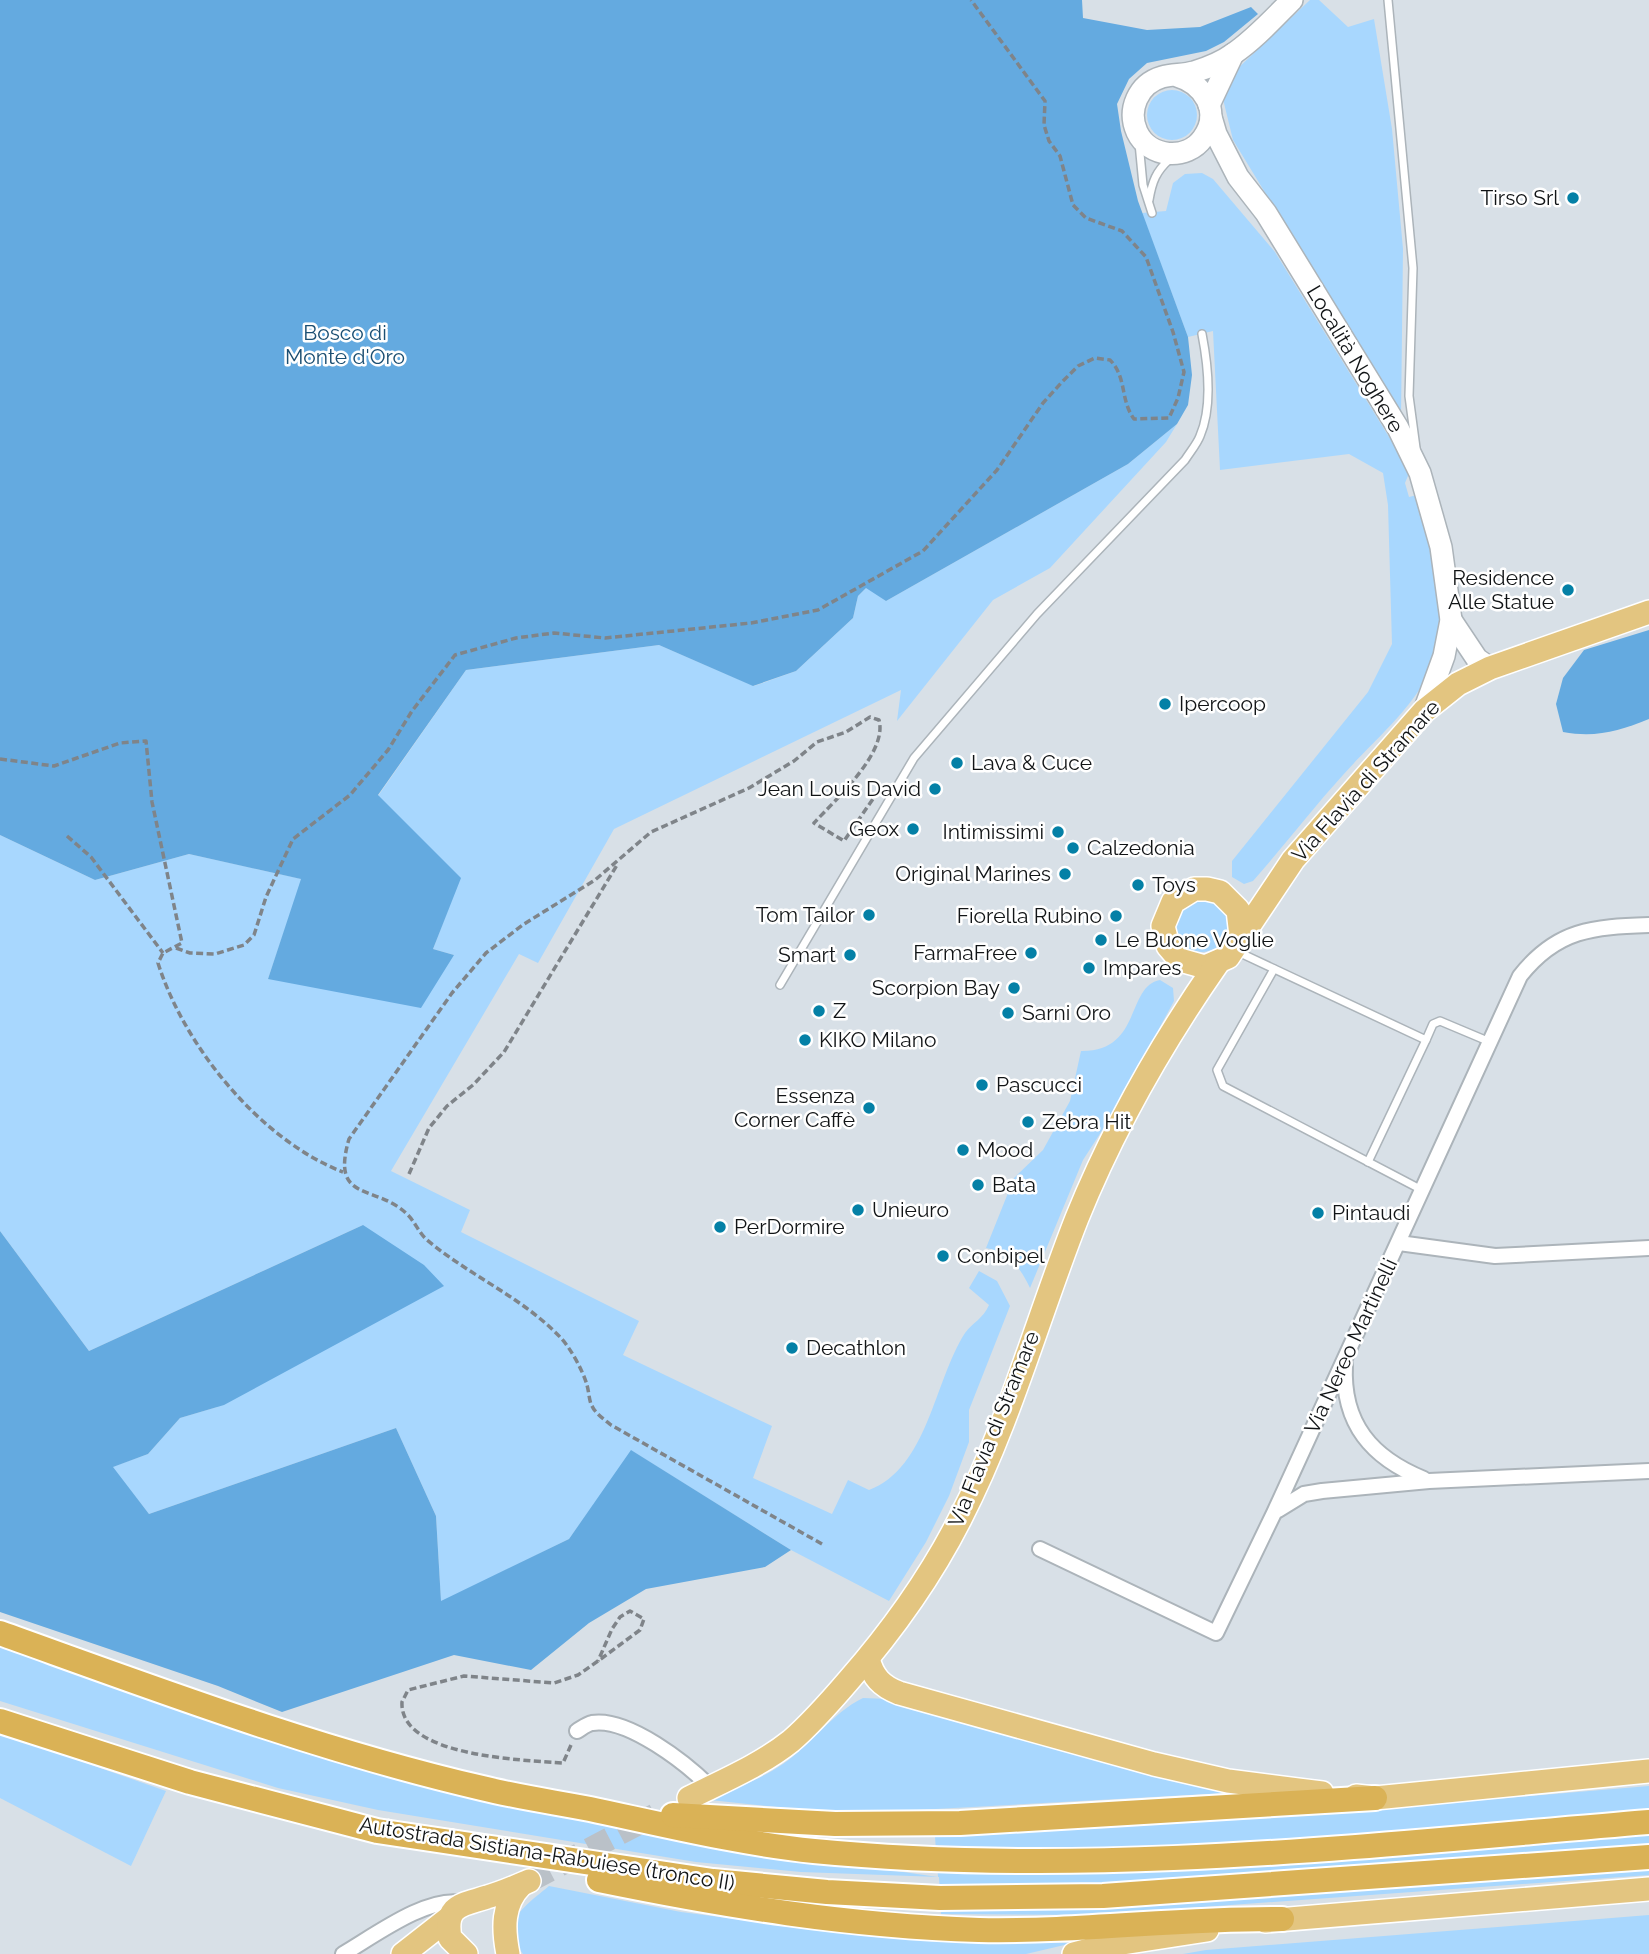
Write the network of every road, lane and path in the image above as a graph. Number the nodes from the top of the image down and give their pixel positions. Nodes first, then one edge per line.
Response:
1 (971, 0) edge
2 (1292, 0) edge
3 (1388, 0) edge
4 (1233, 54) junction
5 (1177, 76) junction
6 (1210, 111) junction
7 (1138, 135) junction
8 (1182, 153) junction
9 (1238, 177) junction
10 (1149, 200) junction
11 (1152, 214) dead end
12 (1202, 334) dead end
13 (1420, 473) junction
14 (1649, 612) edge
15 (1451, 620) junction
16 (1490, 668) junction
17 (1424, 710) junction
18 (0, 758) edge
19 (883, 786) dead end
20 (67, 836) dead end
21 (620, 860) junction
22 (1282, 876) junction
23 (1230, 900) junction
24 (1649, 925) edge
25 (176, 948) junction
26 (1231, 950) junction
27 (163, 953) junction
28 (1180, 960) junction
29 (1274, 969) junction
30 (780, 985) dead end
31 (1179, 1019) junction
32 (1426, 1041) junction
33 (1490, 1042) junction
34 (1368, 1162) junction
35 (344, 1172) junction
36 (409, 1174) dead end
37 (1423, 1190) junction
38 (1399, 1243) junction
39 (1649, 1248) edge
40 (1346, 1358) junction
41 (1649, 1471) edge
42 (1429, 1481) junction
43 (1274, 1513) junction
44 (821, 1544) dead end
45 (1040, 1549) dead end
46 (0, 1633) edge
47 (868, 1659) junction
48 (598, 1661) junction
49 (0, 1721) edge
50 (578, 1731) joint
51 (1649, 1770) edge
52 (710, 1787) junction
53 (689, 1798) dead end
54 (1375, 1798) junction
55 (593, 1810) junction
56 (1649, 1822) edge
57 (439, 1840) junction
58 (1649, 1857) edge
59 (1649, 1889) edge
60 (464, 1907) junction
61 (1282, 1919) junction
62 (506, 1936) edge
63 (457, 1953) edge
64 (344, 1954) edge
65 (403, 1954) edge
66 (489, 1954) edge
67 (1074, 1954) edge

1 - 25 path
2 - 4 main road
3 - 13 lane
4 - 5 main road
4 - 6 main road
5 - 6 main road
5 - 7 main road
6 - 8 main road
6 - 9 main road, Località Noghere
7 - 8 main road
7 - 10 lane
8 - 9 main road
8 - 10 lane
9 - 13 main road, Località Noghere
10 - 11 lane
12 - 30 lane
13 - 15 main road, Località Noghere
14 - 16 main road, Via Flavia di Stramare
15 - 16 main road, Località Noghere
15 - 17 main road, Località Noghere
16 - 17 main road, Via Flavia di Stramare
17 - 22 main road, Via Flavia di Stramare
18 - 25 path
19 - 21 path
20 - 27 path
21 - 35 path
21 - 36 path
22 - 23 main road, Via Flavia di Stramare
22 - 26 main road, Via Flavia di Stramare
23 - 26 main road
23 - 28 main road, Via Flavia di Stramare
24 - 33 street, Via Nereo Martinelli
25 - 27 path
26 - 28 main road
26 - 29 lane
26 - 31 main road, Via Flavia di Stramare
27 - 35 path
28 - 31 main road, Via Flavia di Stramare
29 - 32 lane
29 - 34 lane
31 - 47 main road, Via Flavia di Stramare
32 - 33 lane
32 - 34 lane
33 - 37 street, Via Nereo Martinelli
34 - 37 lane
35 - 44 path
37 - 38 street, Via Nereo Martinelli
38 - 39 street
38 - 40 street, Via Nereo Martinelli
40 - 42 street
40 - 43 street, Via Nereo Martinelli
41 - 42 street
42 - 43 street
43 - 45 street, Via Nereo Martinelli
46 - 55 highway, Autostrada Sistiana-Rabuiese (tronco II)
47 - 52 main road, Via Flavia di Stramare
47 - 54 main road
48 - 48 path
48 - 50 path
49 - 57 highway, Autostrada Sistiana-Rabuiese (tronco II)
50 - 52 street
51 - 54 main road
52 - 53 main road, Via Flavia di Stramare
54 - 55 highway
55 - 56 highway, Autostrada Sistiana-Rabuiese (tronco II)
57 - 58 highway, Autostrada Sistiana-Rabuiese (tronco II)
57 - 61 highway
59 - 61 main road
60 - 62 main road
60 - 62 main road
60 - 63 main road
60 - 64 street
60 - 65 main road
61 - 67 main road
62 - 66 main road

